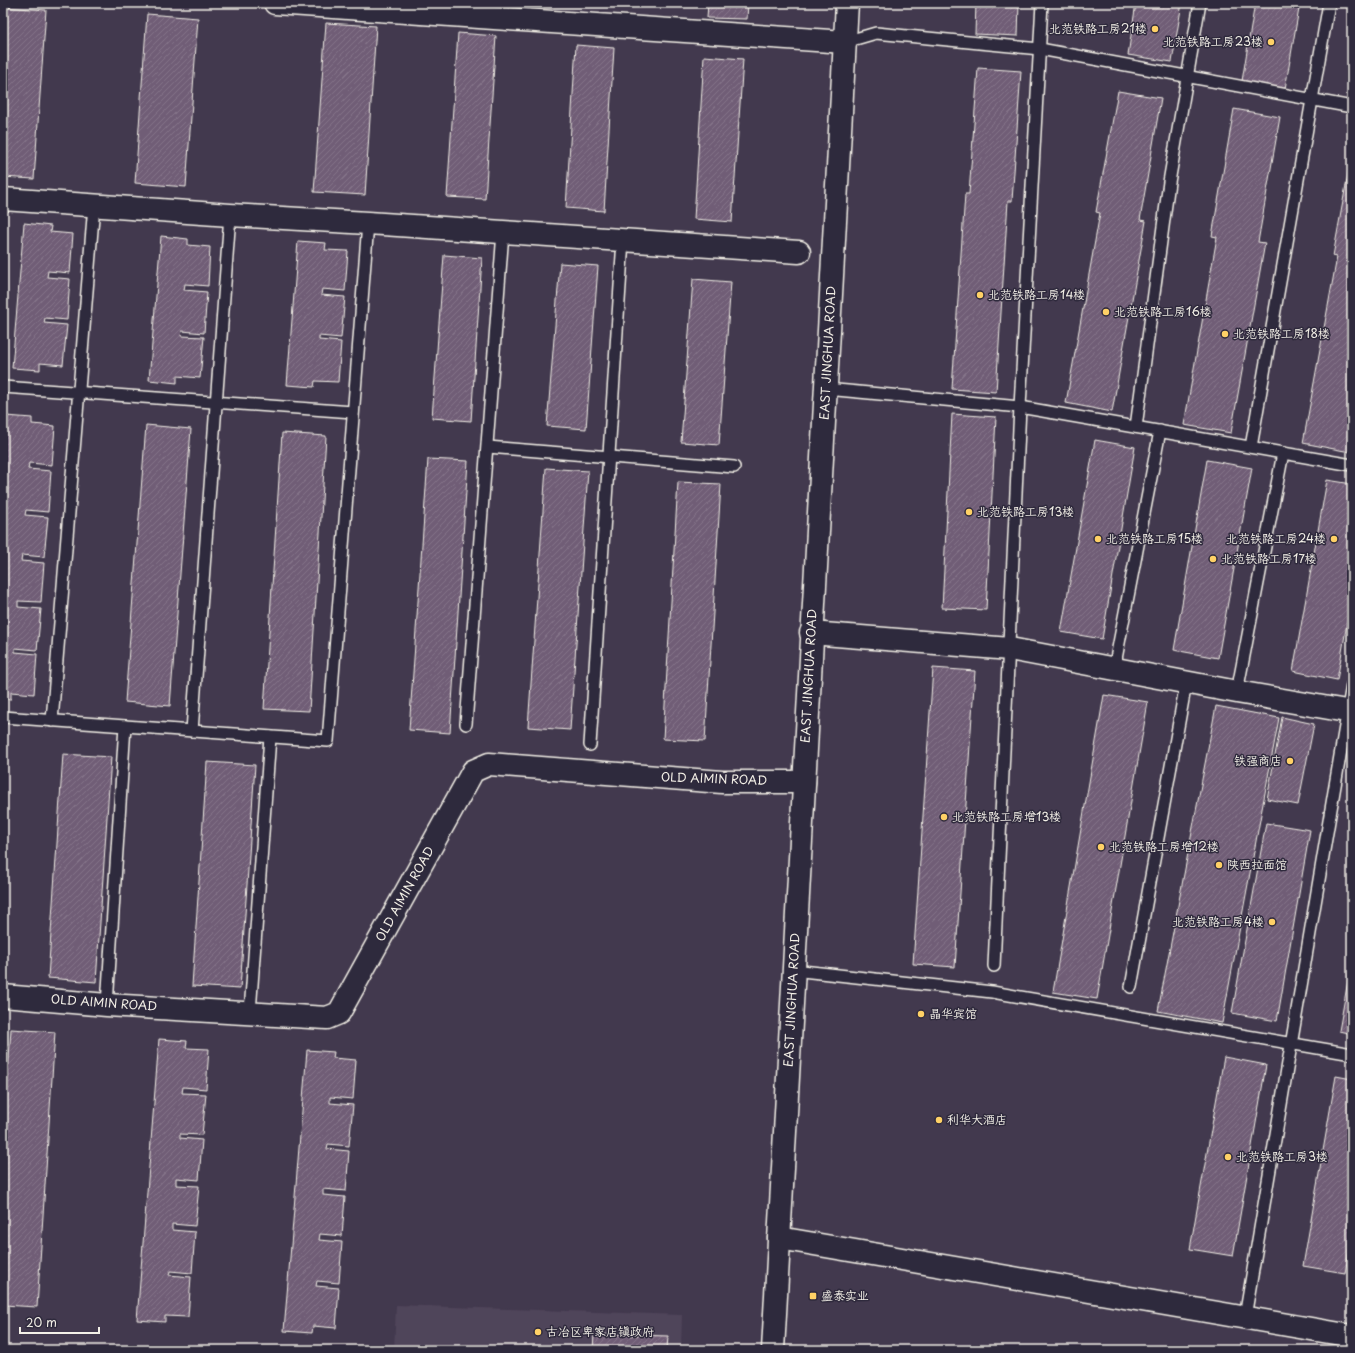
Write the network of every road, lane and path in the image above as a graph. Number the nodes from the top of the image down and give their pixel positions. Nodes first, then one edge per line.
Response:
1 (275, 3) edge
2 (847, 3) edge
3 (1042, 3) edge
4 (1200, 3) edge
5 (1329, 3) edge
6 (845, 42) junction
7 (1040, 49) junction
8 (1187, 77) junction
9 (1312, 99) junction
10 (1352, 107) edge
11 (3, 199) edge
12 (94, 204) junction
13 (230, 215) junction
14 (368, 222) junction
15 (503, 232) junction
16 (623, 240) junction
17 (798, 252) dead end
18 (3, 387) edge
19 (826, 389) junction
20 (80, 393) junction
21 (217, 403) junction
22 (1020, 407) junction
23 (353, 412) junction
24 (1136, 427) junction
25 (1160, 431) junction
26 (488, 447) junction
27 (1251, 447) junction
28 (1283, 453) junction
29 (609, 456) junction
30 (1352, 465) edge
31 (734, 467) dead end
32 (812, 633) junction
33 (1010, 649) junction
34 (1114, 669) junction
35 (1186, 683) junction
36 (1352, 686) edge
37 (1237, 692) junction
38 (1350, 711) edge
39 (3, 717) edge
40 (52, 721) junction
41 (466, 724) dead end
42 (126, 726) junction
43 (192, 731) junction
44 (270, 737) junction
45 (590, 745) dead end
46 (804, 782) junction
47 (994, 966) dead end
48 (794, 970) junction
49 (1131, 988) dead end
50 (3, 996) edge
51 (107, 1005) junction
52 (250, 1012) junction
53 (1290, 1044) junction
54 (1352, 1054) edge
55 (779, 1238) junction
56 (1245, 1317) junction
57 (1352, 1336) edge
58 (773, 1350) edge

1 - 6 street
2 - 6 street, EAST JINGHUA ROAD
3 - 7 lane
4 - 8 lane
5 - 9 lane
6 - 7 lane
6 - 19 street, EAST JINGHUA ROAD
7 - 8 lane
7 - 22 lane
8 - 9 lane
8 - 24 lane
9 - 10 lane
9 - 27 lane
11 - 12 street
12 - 13 street
12 - 20 lane
13 - 14 street
13 - 21 lane
14 - 15 street
14 - 23 lane
15 - 16 street
15 - 26 lane
16 - 17 street
16 - 29 lane
18 - 20 lane
19 - 22 lane
19 - 32 street, EAST JINGHUA ROAD
20 - 21 lane
20 - 40 lane
21 - 23 lane
21 - 43 lane
22 - 24 lane
22 - 33 lane
23 - 44 lane
24 - 25 lane
25 - 27 lane
25 - 34 lane
26 - 29 lane
26 - 41 lane
27 - 28 lane
28 - 30 lane
28 - 37 lane
29 - 31 lane
29 - 45 lane
32 - 33 street
32 - 46 street, EAST JINGHUA ROAD
33 - 34 street
33 - 47 lane
34 - 35 street
35 - 37 street
35 - 49 lane
36 - 38 lane
37 - 38 street
38 - 53 lane
39 - 40 lane
40 - 42 lane
42 - 43 lane
42 - 51 lane
43 - 44 lane
44 - 52 lane
46 - 48 street, EAST JINGHUA ROAD
46 - 52 street, OLD AIMIN ROAD
48 - 53 lane
48 - 55 street, EAST JINGHUA ROAD
50 - 51 street, OLD AIMIN ROAD
51 - 52 street, OLD AIMIN ROAD
53 - 54 lane
53 - 56 lane
55 - 56 street
55 - 58 street, EAST JINGHUA ROAD
56 - 57 street

